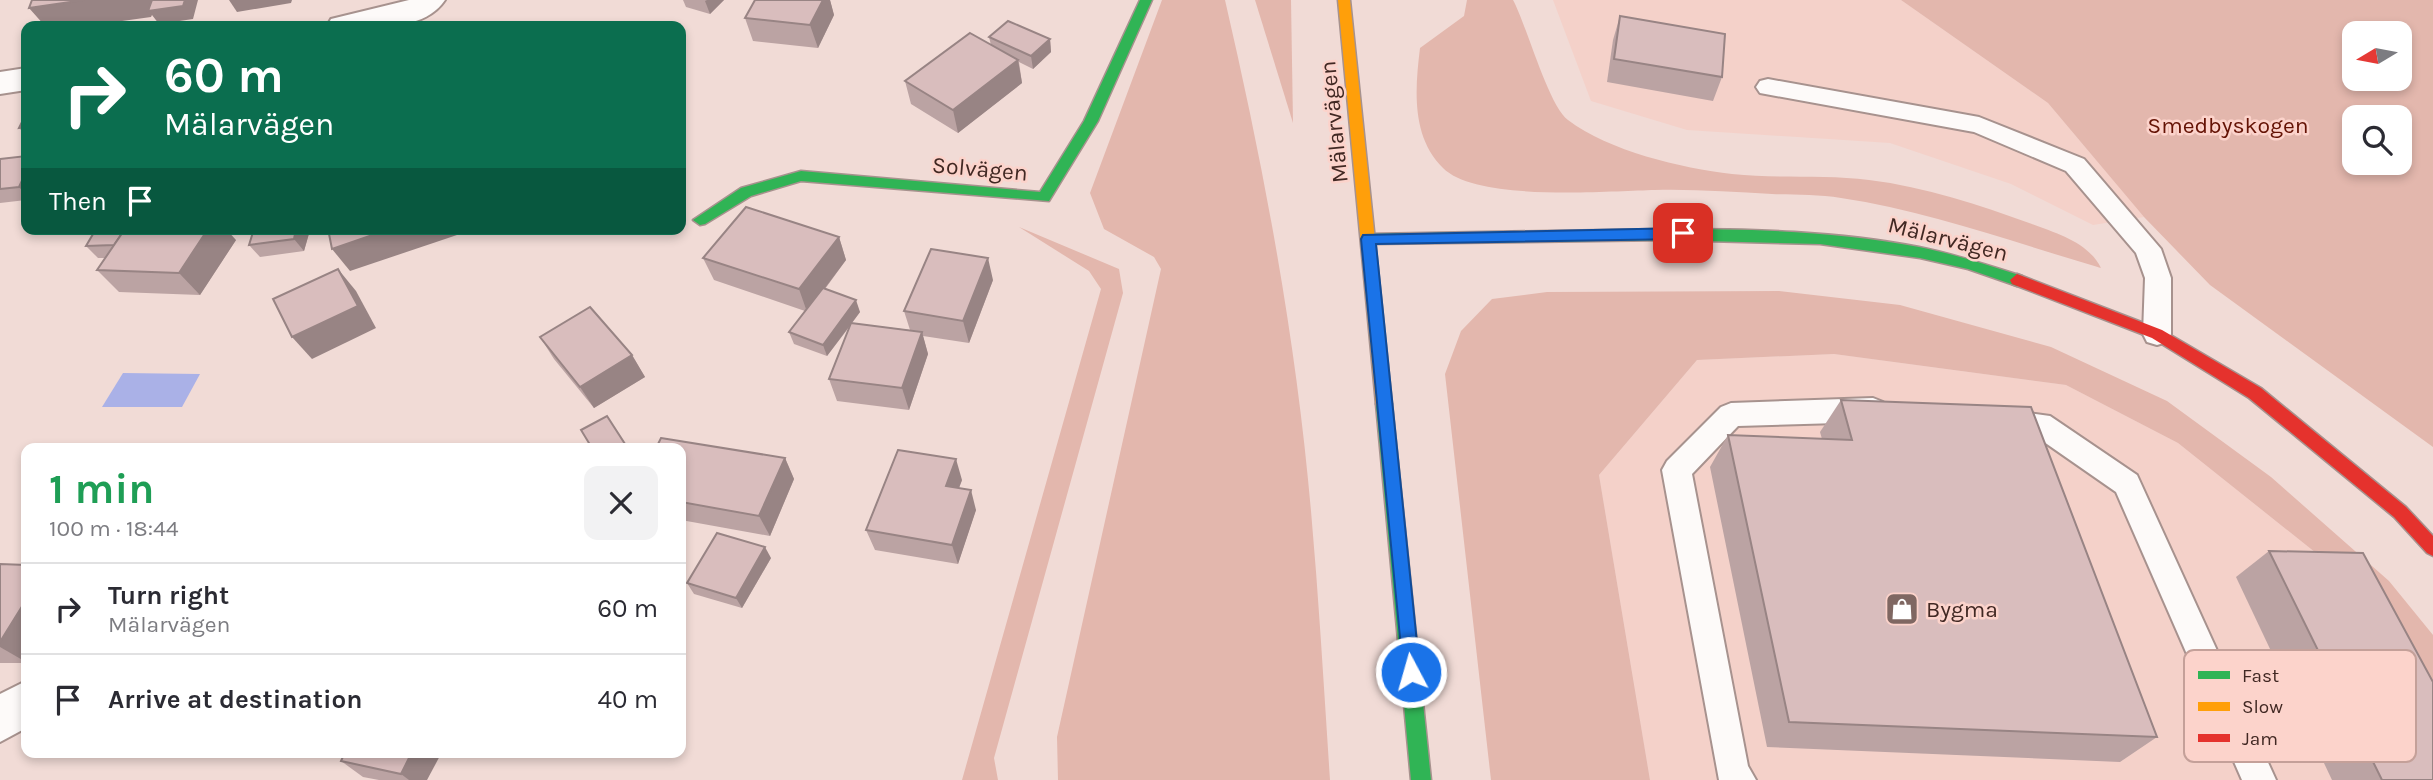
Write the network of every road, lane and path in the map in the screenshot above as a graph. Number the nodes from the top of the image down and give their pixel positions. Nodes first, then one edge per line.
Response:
1 (430, 0) edge
2 (1146, 0) edge
3 (1344, 0) edge
4 (364, 21) edge
5 (21, 80) edge
6 (0, 83) edge
7 (1768, 87) dead end
8 (700, 220) dead end
9 (1368, 239) junction
10 (2157, 334) junction
11 (1905, 413) edge
12 (1973, 419) edge
13 (2433, 548) edge
14 (2201, 650) edge
15 (21, 705) edge
16 (0, 720) edge
17 (2251, 762) edge
18 (1421, 780) edge
19 (1739, 780) edge
20 (2259, 780) edge

1 - 4 street
2 - 8 street, Solvägen
3 - 9 street, Mälarvägen
5 - 6 street
7 - 10 lane
9 - 10 street, Mälarvägen
9 - 18 street, Mälarvägen
10 - 13 street, Mälarvägen
11 - 19 lane
12 - 14 lane
15 - 16 street
17 - 20 lane

